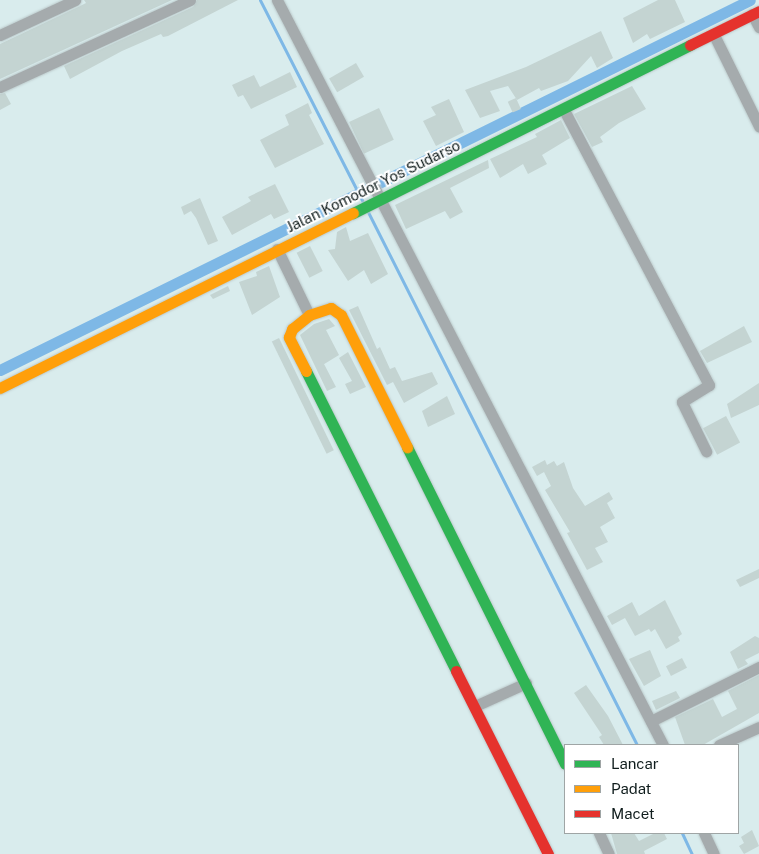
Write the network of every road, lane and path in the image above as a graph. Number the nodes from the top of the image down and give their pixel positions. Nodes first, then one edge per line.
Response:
1 (75, 0) edge
2 (190, 0) edge
3 (277, 0) edge
4 (756, 13) edge
5 (759, 27) edge
6 (0, 35) edge
7 (714, 35) junction
8 (0, 87) edge
9 (564, 110) junction
10 (759, 126) edge
11 (376, 198) junction
12 (277, 249) junction
13 (309, 315) junction
14 (0, 388) edge
15 (706, 451) dead end
16 (759, 667) edge
17 (526, 683) junction
18 (475, 706) junction
19 (651, 721) junction
20 (759, 727) edge
21 (662, 744) edge
22 (721, 744) edge
23 (564, 762) edge
24 (599, 834) edge
25 (704, 834) edge
26 (548, 854) edge
27 (609, 854) edge
28 (714, 854) edge

1 - 6 street
2 - 8 street
3 - 11 street
4 - 5 street
4 - 7 street, Jalan Komodor Yos Sudarso
7 - 9 street, Jalan Komodor Yos Sudarso
7 - 10 street
9 - 11 street, Jalan Komodor Yos Sudarso
9 - 15 street
11 - 12 street, Jalan Komodor Yos Sudarso
11 - 19 street
12 - 13 street
12 - 14 street, Jalan Komodor Yos Sudarso
13 - 17 street
13 - 18 street
16 - 19 street
17 - 18 street
17 - 23 street
18 - 26 street
19 - 21 street
20 - 22 street
24 - 27 street
25 - 28 street

